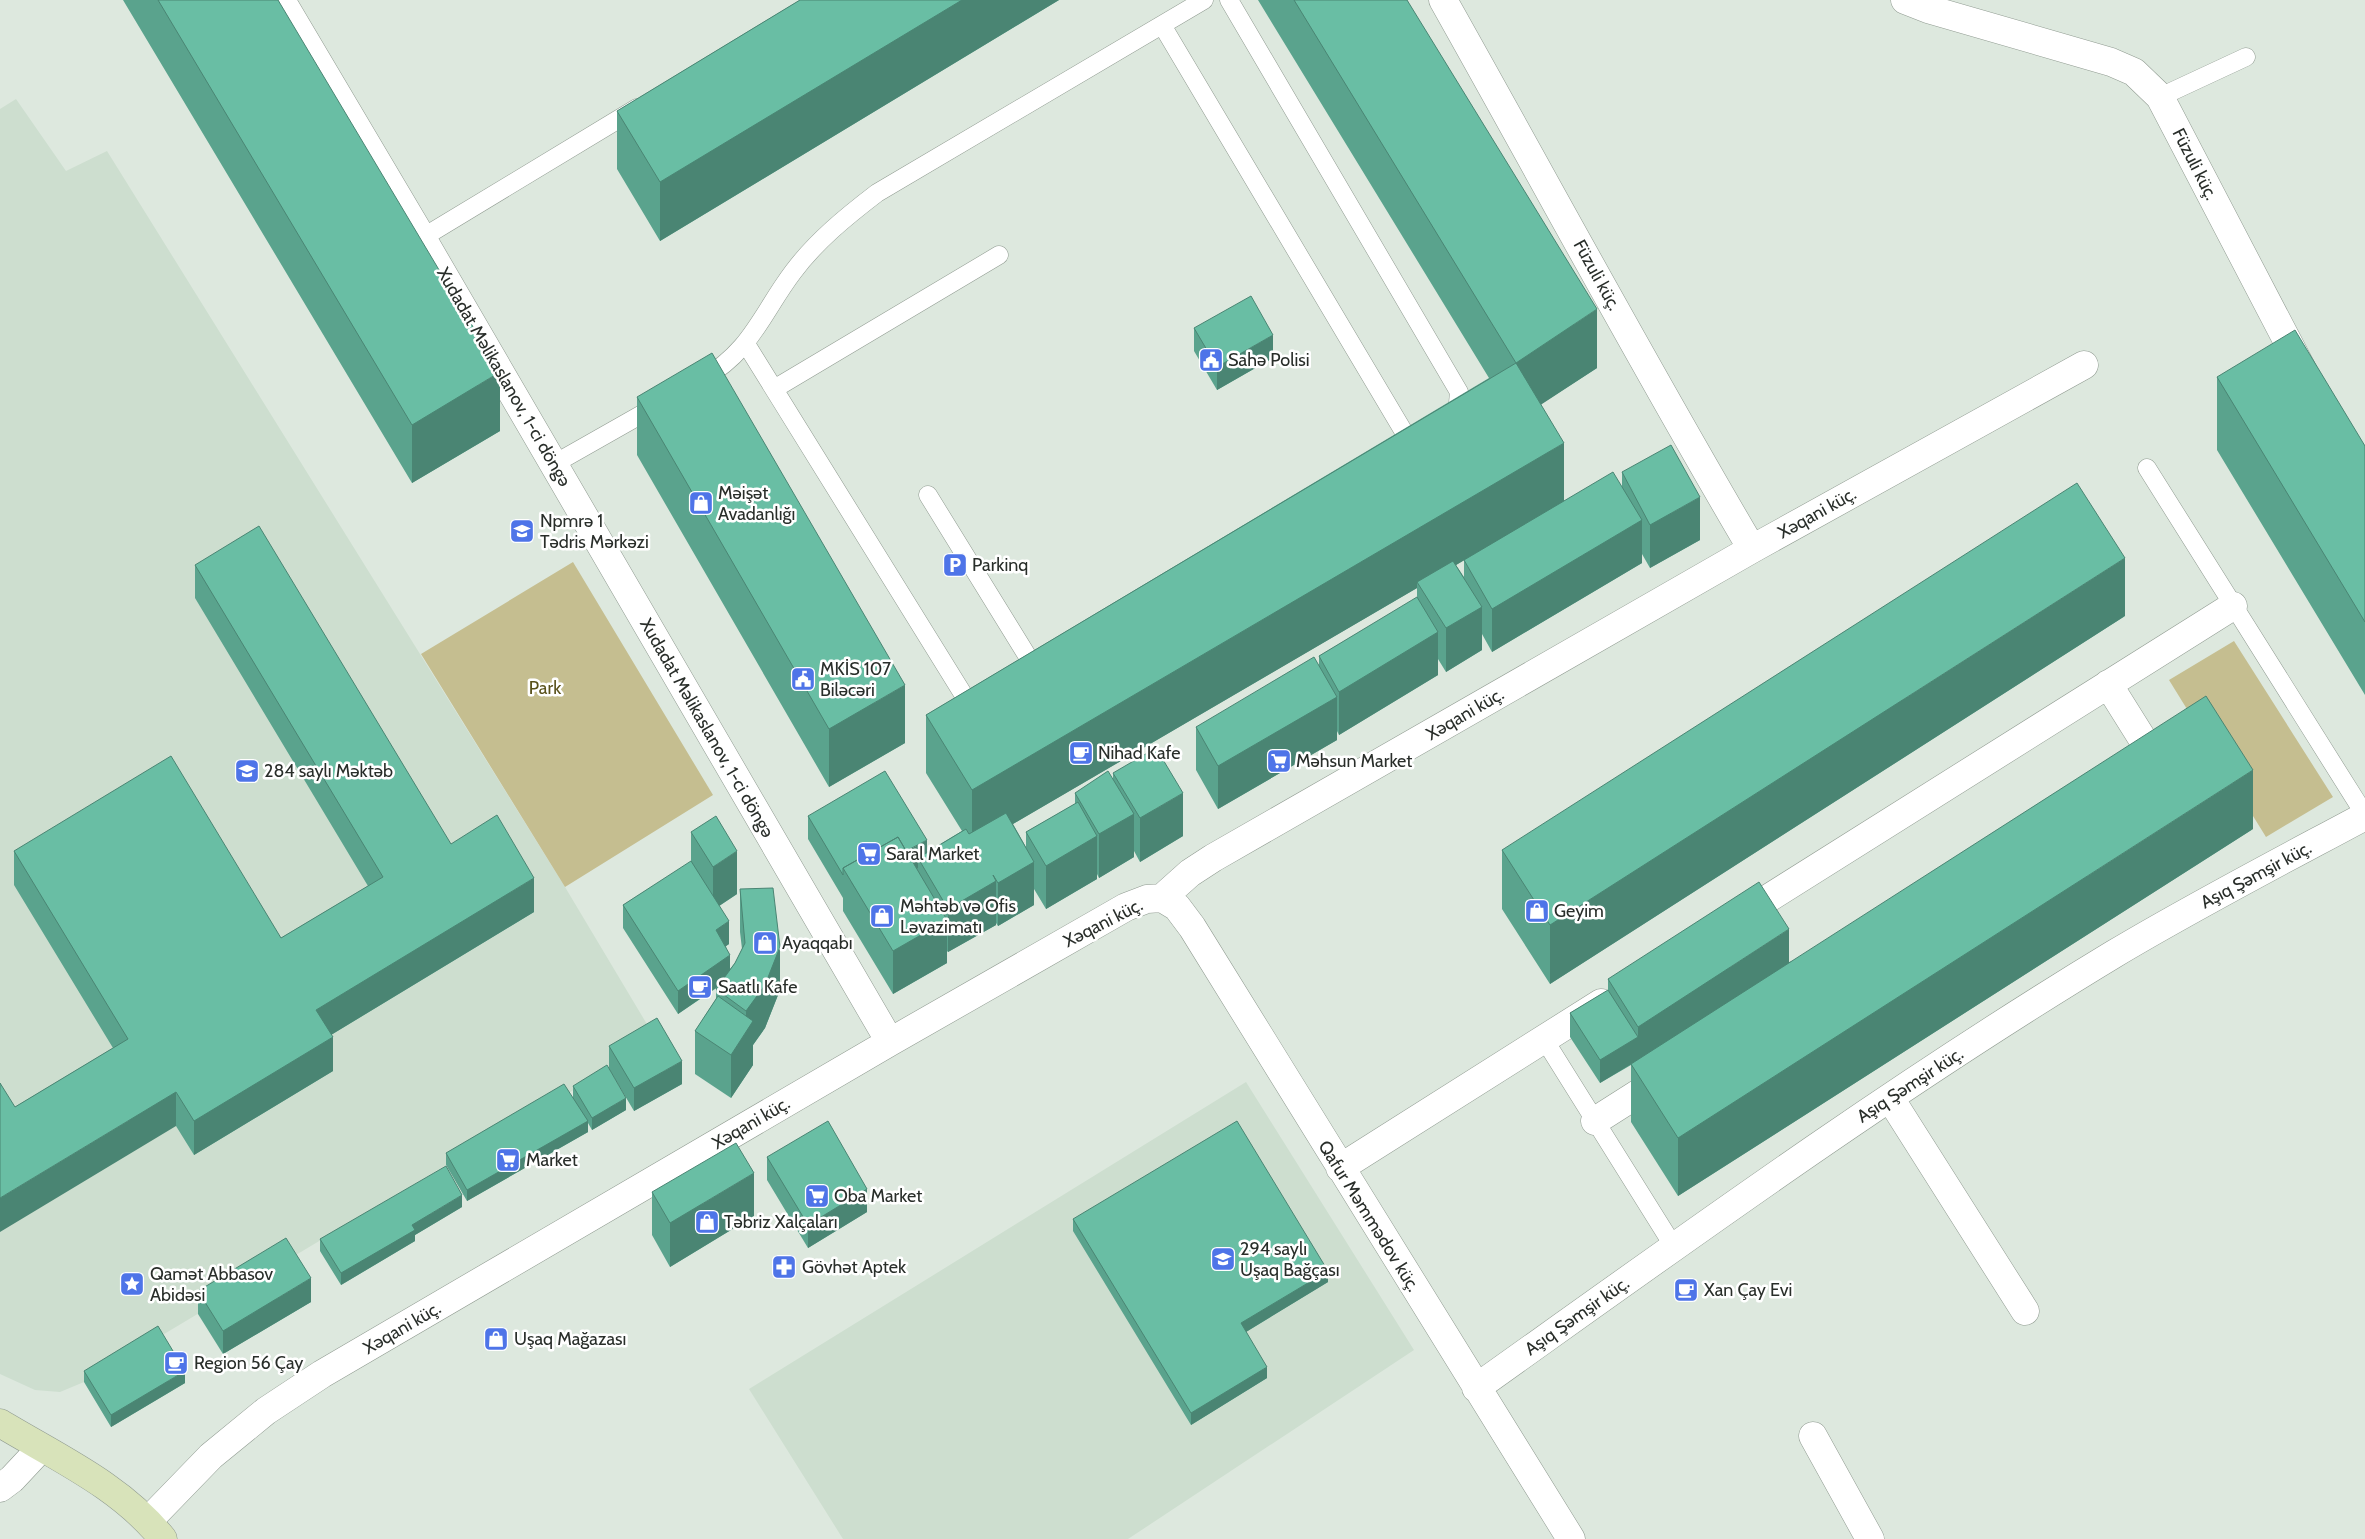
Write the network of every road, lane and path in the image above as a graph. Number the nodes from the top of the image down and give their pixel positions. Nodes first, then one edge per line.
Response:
1 (281, 0) edge
2 (1204, 0) edge
3 (1229, 0) edge
4 (1443, 0) edge
5 (1922, 3) edge
6 (1162, 25) junction
7 (2246, 57) dead end
8 (2160, 97) junction
9 (653, 98) edge
10 (422, 238) junction
11 (999, 255) dead end
12 (746, 344) junction
13 (2084, 365) dead end
14 (688, 387) edge
15 (774, 389) junction
16 (2316, 392) edge
17 (672, 397) edge
18 (1414, 449) junction
19 (1397, 459) edge
20 (554, 464) junction
21 (2148, 468) dead end
22 (928, 495) dead end
23 (1752, 549) junction
24 (2233, 606) junction
25 (1057, 667) edge
26 (1040, 678) junction
27 (2108, 684) junction
28 (1025, 687) edge
29 (993, 707) edge
30 (2136, 782) edge
31 (2365, 816) edge
32 (1162, 898) junction
33 (1712, 933) edge
34 (1620, 991) edge
35 (1544, 1039) junction
36 (890, 1042) junction
37 (1679, 1068) edge
38 (1890, 1098) junction
39 (1595, 1121) junction
40 (1340, 1168) junction
41 (1674, 1247) junction
42 (2025, 1311) dead end
43 (1476, 1388) junction
44 (0, 1423) edge
45 (1813, 1436) dead end
46 (41, 1448) junction
47 (0, 1488) edge
48 (156, 1530) edge
49 (1571, 1539) edge
50 (1870, 1539) edge

1 - 10 street, Xudadat Məlikaslanov, 1-ci döngə
2 - 6 lane
3 - 18 lane
4 - 23 street, Füzuli küç.
5 - 8 street, Füzuli küç.
6 - 12 lane
6 - 18 lane
7 - 8 lane
8 - 16 street, Füzuli küç.
9 - 10 lane
10 - 20 street, Xudadat Məlikaslanov, 1-ci döngə
11 - 15 lane
12 - 14 lane
12 - 15 lane
13 - 23 street, Xəqani küç.
15 - 29 lane
17 - 20 lane
18 - 19 lane
20 - 36 street, Xudadat Məlikaslanov, 1-ci döngə
21 - 24 lane
22 - 26 lane
23 - 32 street, Xəqani küç.
24 - 27 street
24 - 31 lane
25 - 26 lane
26 - 28 lane
27 - 30 street
27 - 33 street
31 - 38 street, Aşıq Şəmşir küç.
32 - 36 street, Xəqani küç.
32 - 40 street, Qafur Məmmədov küç.
34 - 35 street
35 - 39 lane
35 - 40 street
36 - 48 street, Xəqani küç.
37 - 39 street
38 - 41 street, Aşıq Şəmşir küç.
38 - 42 street
39 - 41 lane
40 - 43 street, Qafur Məmmədov küç.
41 - 43 street, Aşıq Şəmşir küç.
43 - 49 street, Qafur Məmmədov küç.
44 - 46 street
45 - 50 street
46 - 47 street
46 - 48 street

